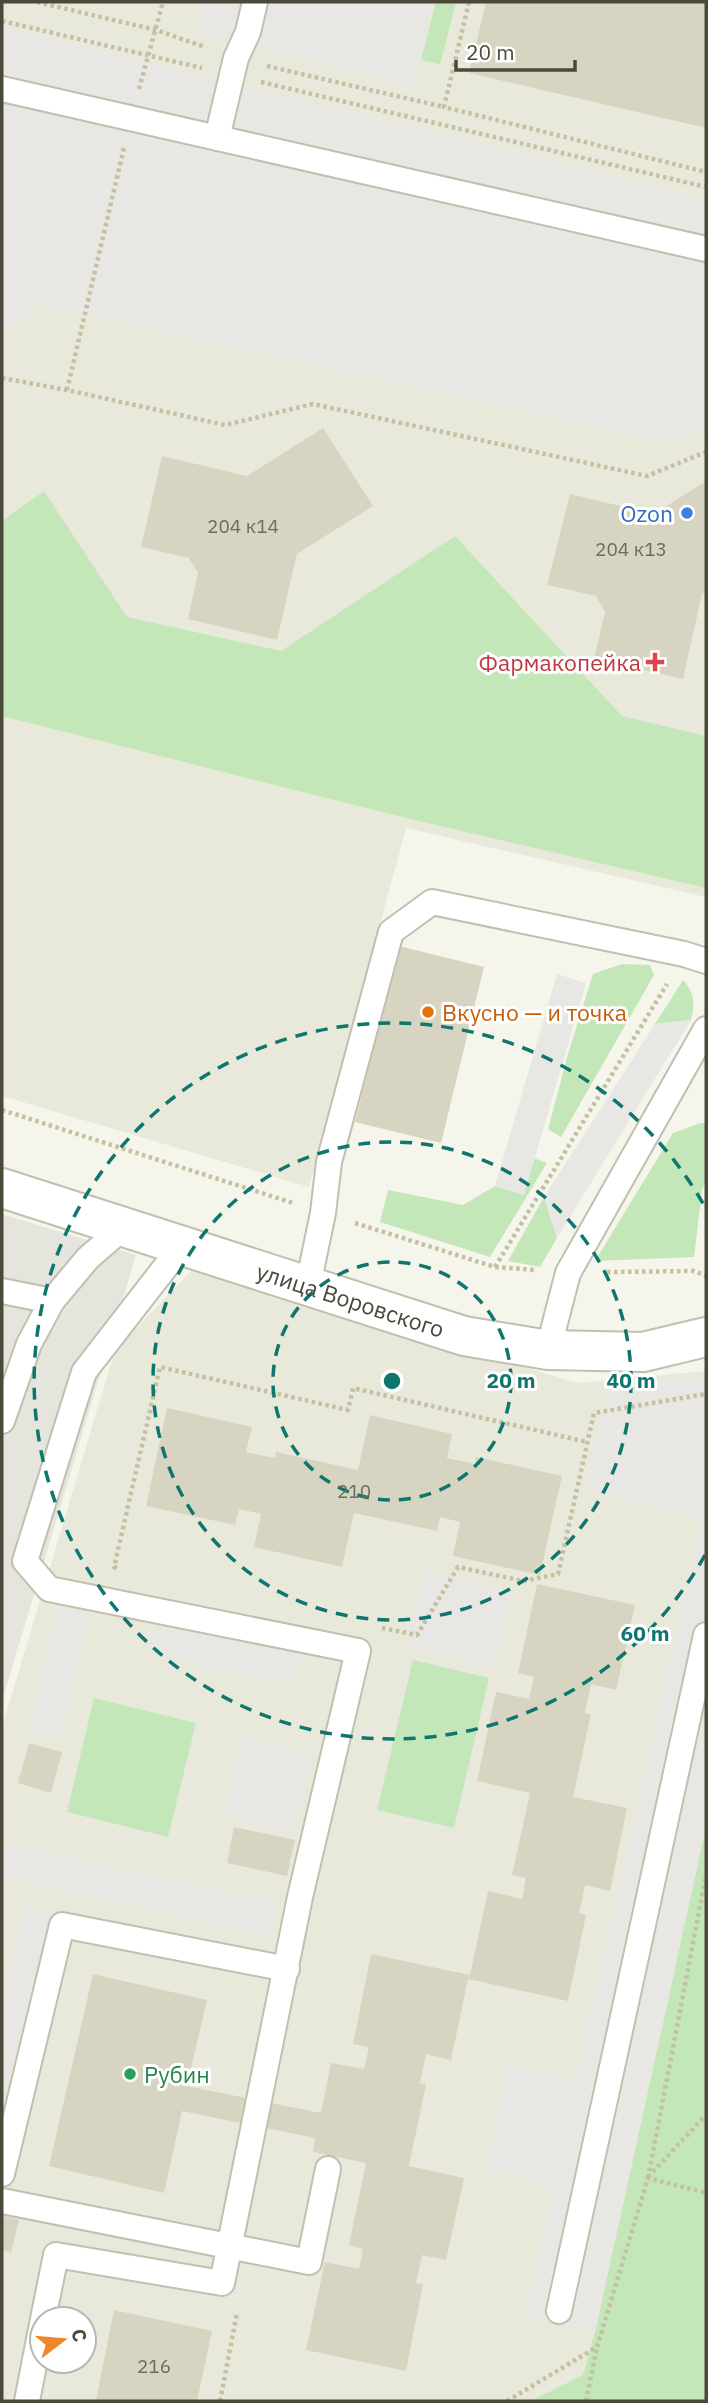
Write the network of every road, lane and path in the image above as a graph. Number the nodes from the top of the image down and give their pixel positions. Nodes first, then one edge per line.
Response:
1 (163, 2) edge
2 (255, 2) edge
3 (468, 2) edge
4 (2, 21) edge
5 (148, 55) junction
6 (232, 75) junction
7 (2, 89) edge
8 (131, 119) junction
9 (217, 138) junction
10 (706, 172) edge
11 (706, 187) edge
12 (706, 250) edge
13 (2, 378) edge
14 (67, 390) junction
15 (706, 452) edge
16 (695, 957) edge
17 (706, 1028) edge
18 (2, 1188) edge
19 (124, 1227) junction
20 (181, 1247) junction
21 (495, 1268) dead end
22 (308, 1285) junction
23 (2, 1292) edge
24 (52, 1301) junction
25 (706, 1337) edge
26 (548, 1350) junction
27 (706, 1394) edge
28 (2, 1421) edge
29 (587, 1442) junction
30 (127, 1570) dead end
31 (370, 1625) dead end
32 (706, 1636) edge
33 (706, 1875) edge
34 (287, 1969) junction
35 (706, 2115) edge
36 (328, 2169) dead end
37 (2, 2174) edge
38 (648, 2178) junction
39 (706, 2193) edge
40 (2, 2201) edge
41 (230, 2246) junction
42 (46, 2305) edge
43 (559, 2311) dead end
44 (597, 2347) junction
45 (32, 2375) edge
46 (27, 2401) edge
47 (507, 2401) edge
48 (586, 2401) edge

1 - 5 path
2 - 6 lane
3 - 10 path
4 - 5 path
5 - 6 path
5 - 8 path
6 - 9 lane
6 - 11 path
7 - 8 lane
8 - 9 lane
8 - 14 path
9 - 12 lane
13 - 14 path
14 - 15 path
16 - 21 path
16 - 22 lane
17 - 26 lane
18 - 19 street, улица Воровского
19 - 20 street, улица Воровского
19 - 24 lane
20 - 22 street, улица Воровского
20 - 34 lane
22 - 26 street, улица Воровского
23 - 24 lane
24 - 28 lane
25 - 26 street, улица Воровского
27 - 29 path
29 - 30 path
29 - 31 path
32 - 43 lane
33 - 38 path
34 - 37 lane
34 - 41 lane
35 - 38 path
36 - 41 lane
38 - 39 path
38 - 44 path
40 - 41 lane
41 - 42 lane
44 - 47 path
44 - 48 path
45 - 46 lane

